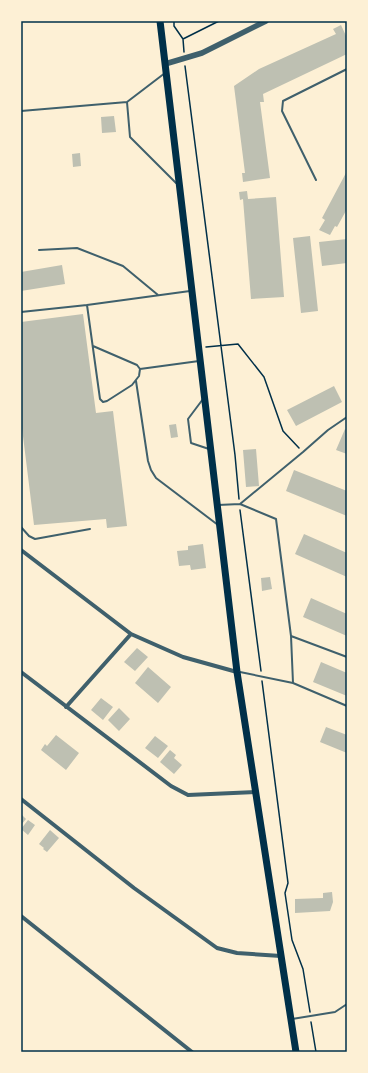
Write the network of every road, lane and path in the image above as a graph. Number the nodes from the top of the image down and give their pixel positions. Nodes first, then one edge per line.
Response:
1 (160, 21) edge
2 (174, 21) edge
3 (219, 21) edge
4 (266, 21) edge
5 (183, 39) junction
6 (184, 49) dead end
7 (184, 58) junction
8 (165, 64) junction
9 (347, 69) edge
10 (166, 73) junction
11 (127, 102) junction
12 (21, 111) edge
13 (316, 180) dead end
14 (180, 186) junction
15 (39, 250) dead end
16 (192, 290) junction
17 (158, 295) junction
18 (87, 305) junction
19 (21, 312) edge
20 (93, 346) junction
21 (221, 346) junction
22 (199, 348) junction
23 (200, 361) junction
24 (140, 369) junction
25 (136, 380) junction
26 (204, 398) junction
27 (347, 417) edge
28 (210, 449) junction
29 (303, 452) junction
30 (240, 504) junction
31 (217, 506) junction
32 (219, 526) junction
33 (21, 527) edge
34 (90, 529) dead end
35 (21, 550) edge
36 (131, 634) junction
37 (291, 636) junction
38 (347, 657) edge
39 (21, 672) edge
40 (237, 672) junction
41 (262, 676) junction
42 (294, 683) junction
43 (347, 706) edge
44 (66, 707) junction
45 (256, 792) junction
46 (21, 799) edge
47 (21, 916) edge
48 (281, 956) junction
49 (347, 1004) edge
50 (310, 1016) junction
51 (291, 1020) junction
52 (192, 1052) edge
53 (296, 1052) edge
54 (316, 1052) edge

1 - 8 main road
2 - 5 path
3 - 5 path
4 - 7 street
5 - 6 path
7 - 8 street
7 - 21 path
8 - 10 main road
9 - 13 lane
10 - 11 lane
10 - 14 main road
11 - 12 lane
11 - 14 lane
14 - 16 main road
15 - 17 lane
16 - 17 lane
16 - 22 main road
17 - 18 lane
18 - 19 lane
18 - 20 lane
20 - 24 lane
20 - 25 lane
21 - 22 path
21 - 29 path
21 - 30 path
22 - 23 main road
23 - 24 lane
23 - 26 main road
24 - 25 lane
25 - 32 lane
26 - 28 main road
26 - 28 lane
27 - 29 lane
28 - 31 main road
29 - 30 lane
30 - 31 lane
30 - 37 lane
30 - 41 path
31 - 32 main road
32 - 40 main road
33 - 34 lane
35 - 36 street
36 - 40 street
36 - 44 street
37 - 38 lane
37 - 42 lane
39 - 44 street
40 - 41 lane
40 - 45 main road
41 - 42 lane
41 - 50 path
42 - 43 lane
44 - 45 street
45 - 48 main road
46 - 48 street
47 - 52 street
48 - 51 main road
49 - 50 lane
50 - 51 lane
50 - 54 path
51 - 53 main road

